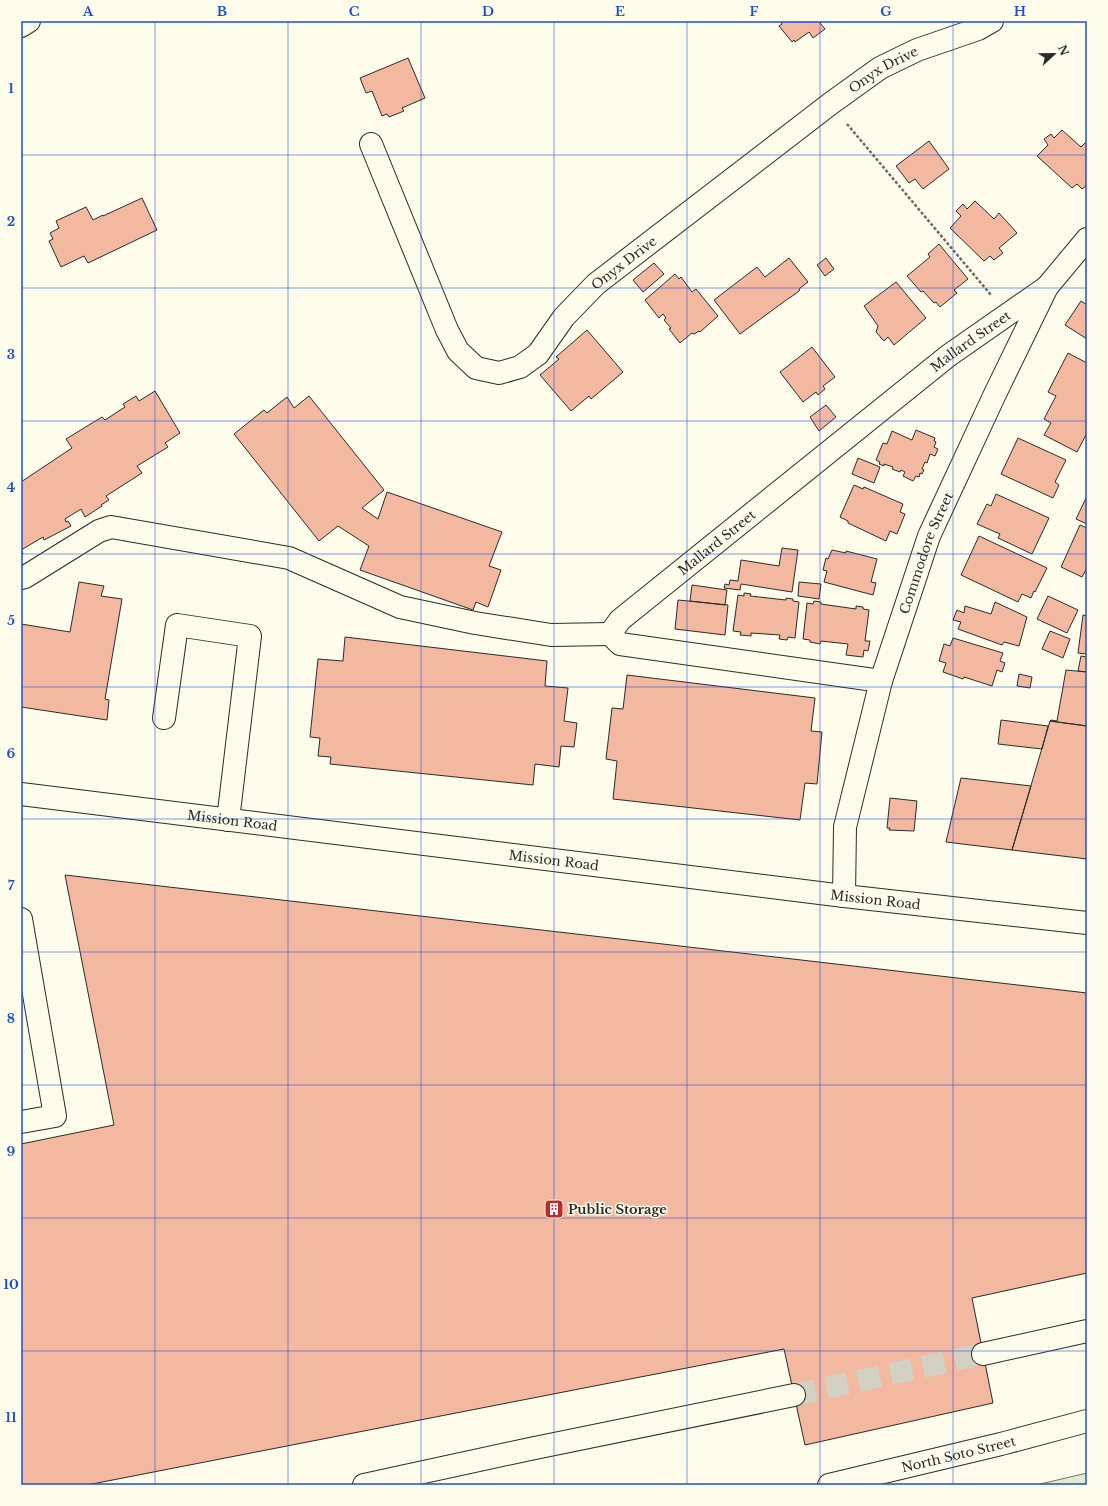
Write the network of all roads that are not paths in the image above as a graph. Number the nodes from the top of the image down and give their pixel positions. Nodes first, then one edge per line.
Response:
1 (29, 21) edge
2 (992, 21) edge
3 (21, 26) edge
4 (371, 144) dead end
5 (1087, 239) edge
6 (1047, 287) junction
7 (21, 578) edge
8 (610, 634) junction
9 (881, 681) junction
10 (164, 718) dead end
11 (21, 794) edge
12 (228, 820) junction
13 (844, 896) junction
14 (21, 919) edge
15 (1087, 923) edge
16 (21, 1122) edge
17 (1087, 1331) edge
18 (983, 1354) tunnel mouth
19 (794, 1395) tunnel mouth
20 (1087, 1421) edge
21 (364, 1485) edge
22 (829, 1485) edge

1 - 3 street
2 - 4 street, Onyx Drive
5 - 6 street, Commodore Street
6 - 8 street, Mallard Street
6 - 9 street, Commodore Street
7 - 8 street
8 - 9 street
9 - 13 street, Commodore Street
10 - 12 street
11 - 12 street, Mission Road
12 - 13 street, Mission Road
13 - 15 street, Mission Road
14 - 16 street
17 - 18 street
19 - 21 street
20 - 22 street, North Soto Street

